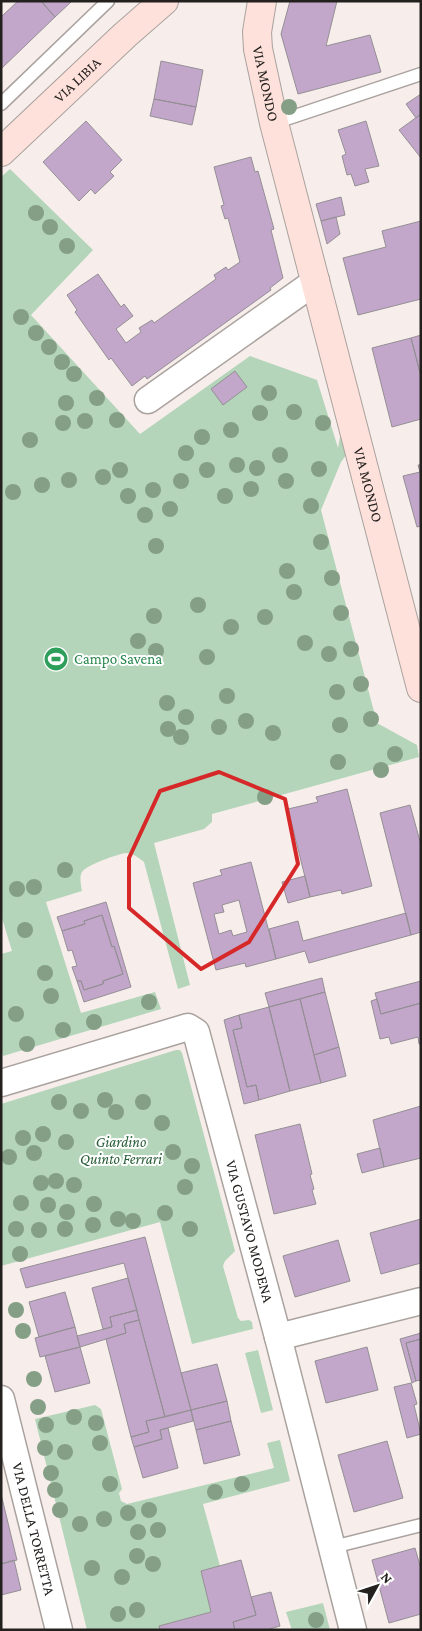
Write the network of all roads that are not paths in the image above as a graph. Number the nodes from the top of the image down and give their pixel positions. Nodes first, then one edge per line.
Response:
1 (108, 1) edge
2 (262, 1) edge
3 (159, 4) edge
4 (421, 74) edge
5 (1, 104) edge
6 (274, 123) junction
7 (1, 152) edge
8 (316, 281) junction
9 (148, 400) dead end
10 (421, 688) edge
11 (1, 1083) edge
12 (421, 1301) edge
13 (278, 1337) junction
14 (1, 1399) edge
15 (421, 1525) edge
16 (333, 1547) junction
17 (59, 1630) edge
18 (354, 1630) edge

1 - 5 lane
2 - 6 street, VIA MONDO
3 - 7 street, VIA LIBIA
4 - 6 lane
6 - 8 street, VIA MONDO
8 - 9 street
8 - 10 street, VIA MONDO
11 - 13 street, VIA GUSTAVO MODENA
12 - 13 street
13 - 16 street, VIA GUSTAVO MODENA
14 - 17 street, VIA DELLA TORRETTA
15 - 16 lane
16 - 18 street, VIA GUSTAVO MODENA

